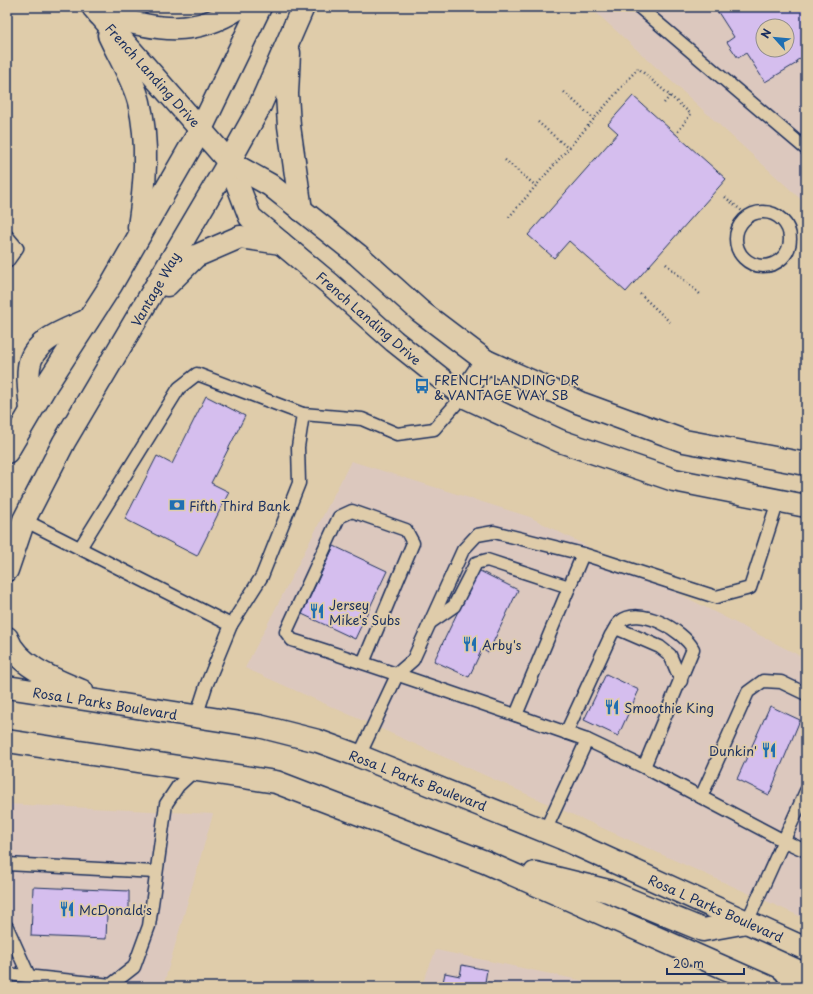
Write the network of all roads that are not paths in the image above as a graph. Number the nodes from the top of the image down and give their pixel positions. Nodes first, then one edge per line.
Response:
1 (240, 7) edge
2 (260, 7) edge
3 (303, 7) edge
4 (639, 7) edge
5 (96, 11) edge
6 (290, 40) junction
7 (201, 129) junction
8 (806, 149) edge
9 (229, 162) junction
10 (302, 210) junction
11 (748, 216) joint
12 (7, 236) edge
13 (138, 237) junction
14 (280, 243) junction
15 (7, 262) edge
16 (142, 312) junction
17 (486, 361) junction
18 (463, 396) junction
19 (303, 414) junction
20 (7, 452) edge
21 (806, 464) edge
22 (778, 501) junction
23 (806, 506) edge
24 (24, 520) junction
25 (80, 548) junction
26 (583, 554) junction
27 (7, 570) edge
28 (569, 587) junction
29 (430, 622) junction
30 (231, 625) junction
31 (616, 628) junction
32 (7, 638) edge
33 (363, 663) junction
34 (398, 674) junction
35 (681, 681) junction
36 (7, 687) edge
37 (806, 694) edge
38 (112, 704) junction
39 (516, 715) junction
40 (196, 717) junction
41 (566, 733) junction
42 (587, 740) junction
43 (7, 741) edge
44 (359, 756) junction
45 (644, 767) junction
46 (195, 770) junction
47 (806, 791) edge
48 (701, 797) junction
49 (545, 831) junction
50 (784, 841) junction
51 (806, 851) edge
52 (478, 859) junction
53 (9, 866) edge
54 (155, 872) junction
55 (748, 922) junction
56 (7, 927) edge
57 (806, 949) edge
58 (7, 974) edge
59 (29, 976) junction
60 (768, 987) edge

1 - 5 street
2 - 7 street
3 - 6 street, Vantage Way
4 - 8 lane
5 - 7 street, French Landing Drive
5 - 13 street
6 - 9 street, Vantage Way
6 - 10 street
7 - 9 street, French Landing Drive
7 - 13 street
9 - 10 street, French Landing Drive
9 - 14 street, French Landing Drive
9 - 16 street, Vantage Way
10 - 17 street, French Landing Drive
11 - 11 lane
12 - 15 lane
13 - 20 street
14 - 16 street
14 - 18 street, French Landing Drive
16 - 24 street, Vantage Way
17 - 18 street
17 - 21 street, French Landing Drive
18 - 19 lane
18 - 22 street, French Landing Drive
19 - 25 lane
19 - 30 lane
22 - 23 street, French Landing Drive
22 - 26 lane
24 - 25 lane
24 - 27 street, Vantage Way
25 - 30 lane
26 - 28 lane
26 - 29 lane
28 - 29 lane
28 - 39 lane
29 - 34 lane
30 - 40 lane
31 - 35 lane
31 - 35 lane
31 - 41 lane
32 - 38 street
33 - 33 lane
33 - 34 lane
34 - 39 lane
34 - 44 lane
35 - 45 lane
36 - 38 street, Rosa L Parks Boulevard
37 - 48 lane
38 - 40 street, Rosa L Parks Boulevard
39 - 41 lane
40 - 44 street, Rosa L Parks Boulevard
41 - 42 lane
42 - 45 lane
42 - 49 lane
43 - 46 street
44 - 49 street, Rosa L Parks Boulevard
45 - 48 lane
46 - 52 street
46 - 54 lane
47 - 50 lane
48 - 50 lane
49 - 55 street, Rosa L Parks Boulevard
50 - 51 lane
50 - 55 lane
52 - 55 street
52 - 60 street
53 - 54 lane
54 - 59 lane
55 - 57 street, Rosa L Parks Boulevard
56 - 59 lane
58 - 59 lane

